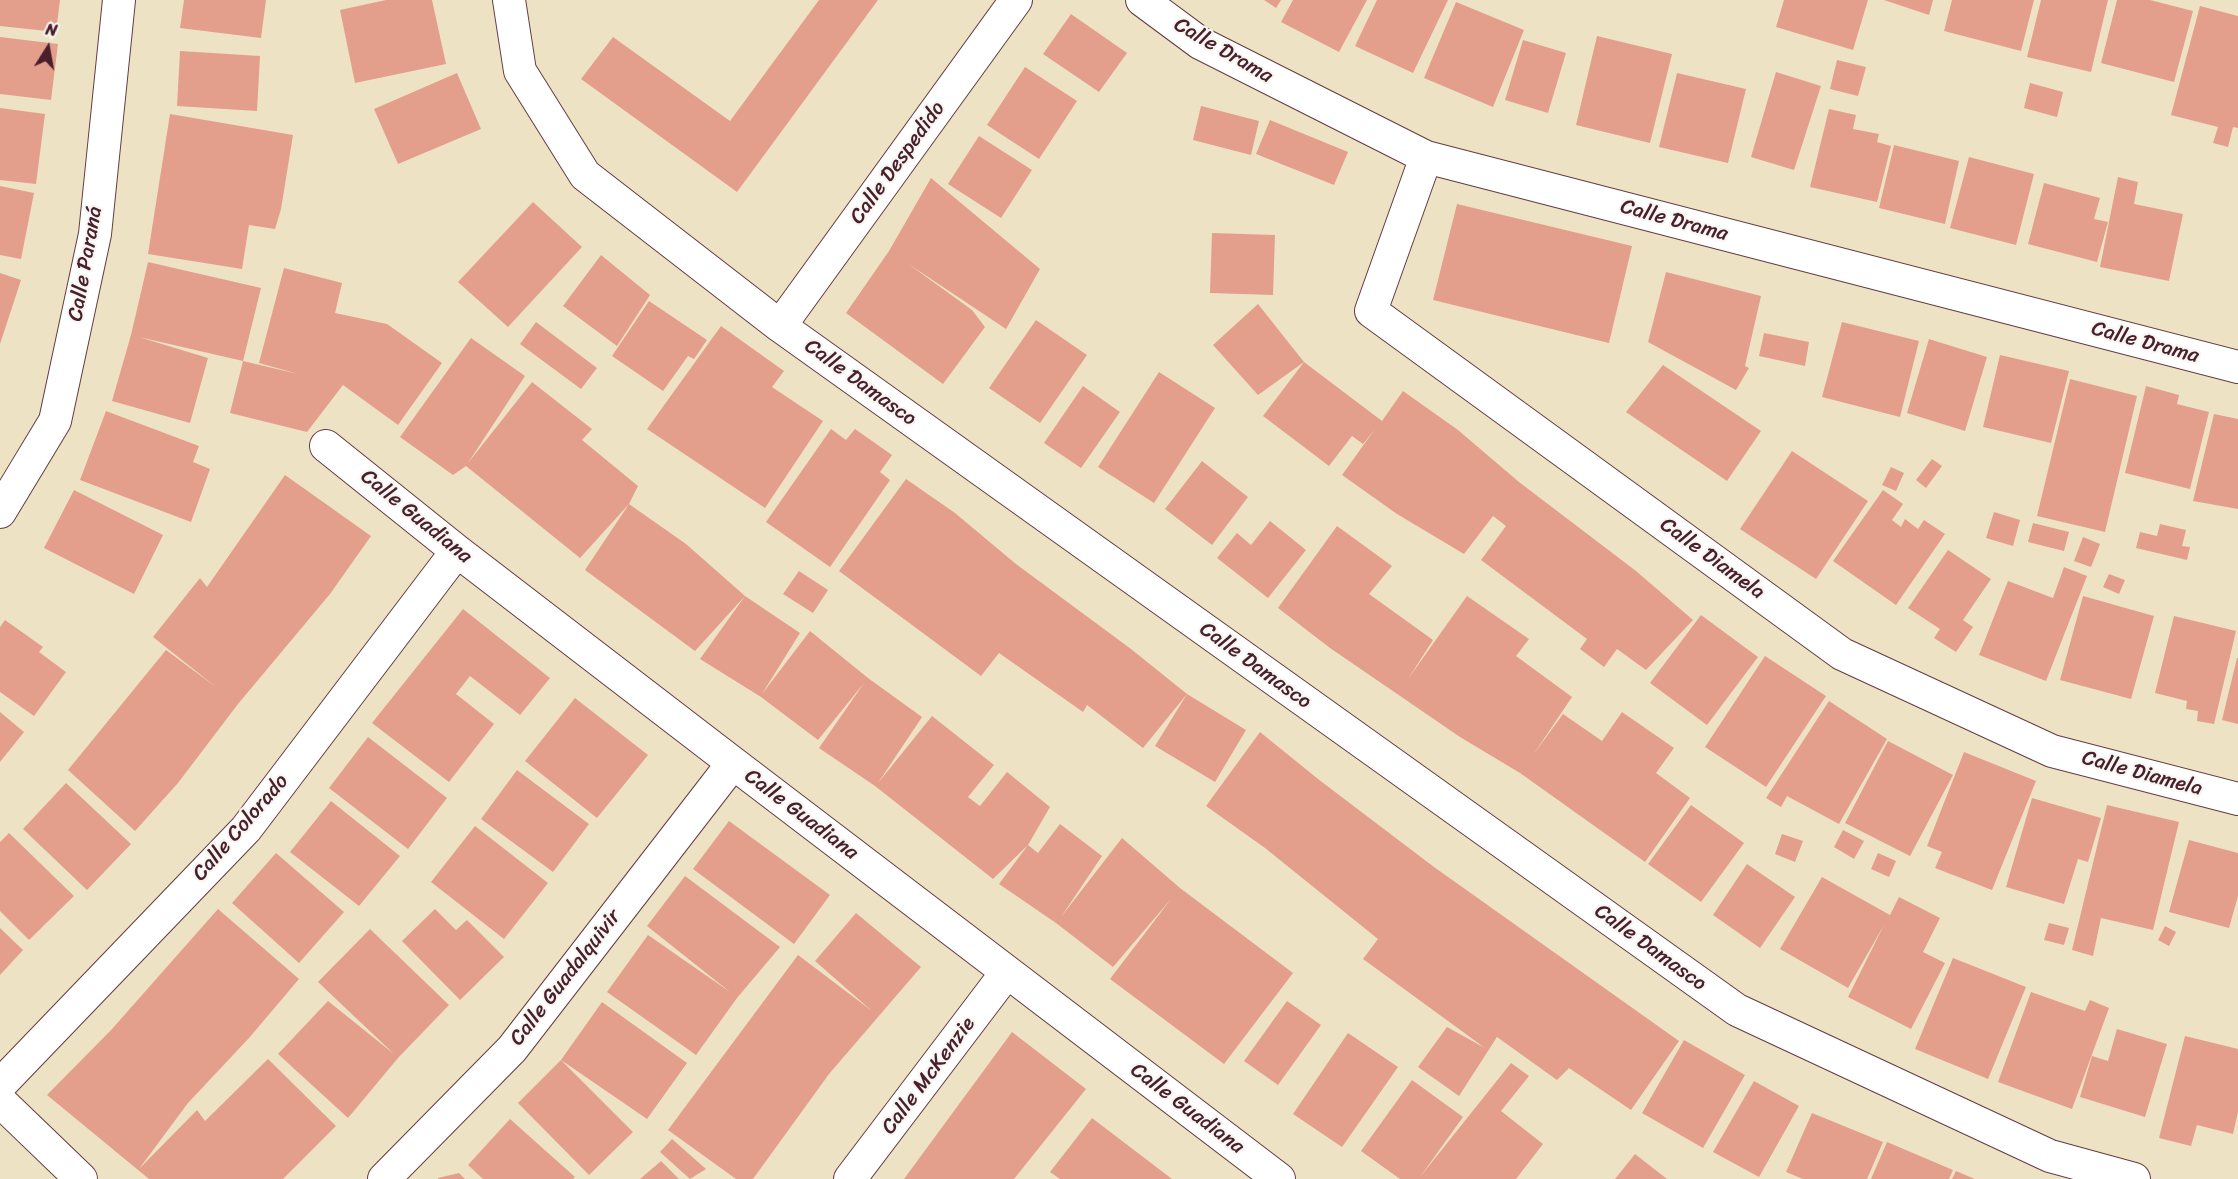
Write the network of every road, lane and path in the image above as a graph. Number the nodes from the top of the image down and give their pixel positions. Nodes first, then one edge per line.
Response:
1 (118, 0) edge
2 (509, 0) edge
3 (1017, 0) edge
4 (1142, 0) edge
5 (1426, 157) junction
6 (780, 326) junction
7 (2238, 367) edge
8 (326, 446) dead end
9 (0, 512) edge
10 (457, 551) junction
11 (733, 763) junction
12 (2238, 800) edge
13 (1007, 972) junction
14 (0, 1085) edge
15 (0, 1101) edge
16 (81, 1179) edge
17 (384, 1179) edge
18 (850, 1179) edge
19 (1279, 1179) edge
20 (2134, 1179) edge

1 - 9 street, Calle Paraná
2 - 6 street, Calle Damasco
3 - 6 street, Calle Despedido
4 - 5 street, Calle Drama
5 - 7 street, Calle Drama
5 - 12 street, Calle Diamela
6 - 20 street, Calle Damasco
8 - 10 street, Calle Guadiana
10 - 11 street, Calle Guadiana
10 - 14 street, Calle Colorado
11 - 13 street, Calle Guadiana
11 - 17 street, Calle Guadalquivir
13 - 18 street, Calle McKenzie
13 - 19 street, Calle Guadiana
15 - 16 street

